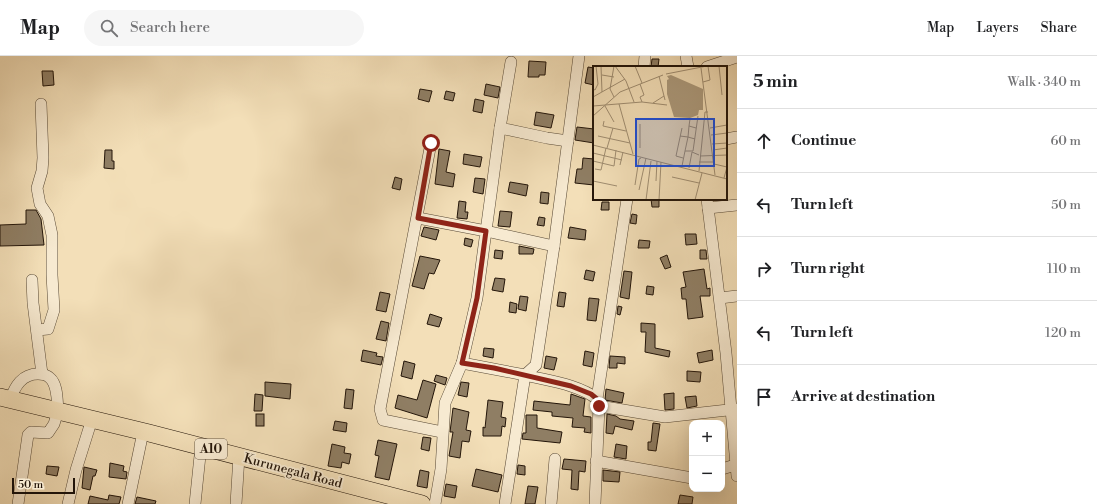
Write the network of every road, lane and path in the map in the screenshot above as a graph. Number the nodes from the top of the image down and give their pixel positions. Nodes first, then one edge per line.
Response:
1 (580, 56) edge
2 (645, 56) edge
3 (686, 56) edge
4 (737, 57) edge
5 (511, 62) dead end
6 (644, 66) edge
7 (688, 66) edge
8 (710, 66) edge
9 (41, 104) dead end
10 (500, 128) junction
11 (737, 137) edge
12 (727, 139) edge
13 (568, 141) junction
14 (431, 143) dead end
15 (627, 200) edge
16 (707, 204) edge
17 (737, 205) edge
18 (418, 218) junction
19 (486, 231) junction
20 (554, 246) junction
21 (32, 280) dead end
22 (737, 296) edge
23 (720, 298) junction
24 (37, 330) junction
25 (732, 352) edge
26 (462, 363) junction
27 (42, 374) junction
28 (525, 375) junction
29 (5, 398) edge
30 (598, 402) junction
31 (734, 409) edge
32 (58, 411) junction
33 (92, 419) junction
34 (143, 432) junction
35 (442, 432) junction
36 (201, 446) junction
37 (238, 456) junction
38 (555, 459) dead end
39 (596, 461) junction
40 (725, 469) edge
41 (736, 471) edge
42 (689, 477) edge
43 (18, 504) edge
44 (68, 504) edge
45 (128, 504) edge
46 (195, 504) edge
47 (236, 504) edge
48 (422, 504) edge
49 (435, 504) edge
50 (505, 504) edge
51 (551, 504) edge
52 (596, 504) edge

1 - 13 street
2 - 6 street
3 - 7 street
4 - 8 street
5 - 10 street
9 - 24 street
10 - 13 street
10 - 19 street
11 - 12 street
13 - 20 street
14 - 18 street
15 - 30 street
16 - 17 street
16 - 23 street
18 - 19 street
18 - 35 street
19 - 20 street
19 - 26 street
20 - 28 street
21 - 24 street
22 - 23 street
23 - 25 street
24 - 27 street
25 - 31 street
26 - 28 street
26 - 35 street
27 - 29 street
27 - 32 street
28 - 30 street
28 - 50 street
29 - 32 highway, Kurunegala Road / A10
30 - 31 street
30 - 39 street
31 - 41 street
32 - 33 highway, Kurunegala Road / A10
32 - 43 street
33 - 34 highway, Kurunegala Road / A10
33 - 44 street
34 - 36 highway, Kurunegala Road / A10
34 - 45 street
35 - 49 street
36 - 37 highway, Kurunegala Road / A10
36 - 46 street
37 - 47 street
37 - 48 highway, Kurunegala Road / A10
38 - 51 street
39 - 42 street
39 - 52 street
40 - 41 street

